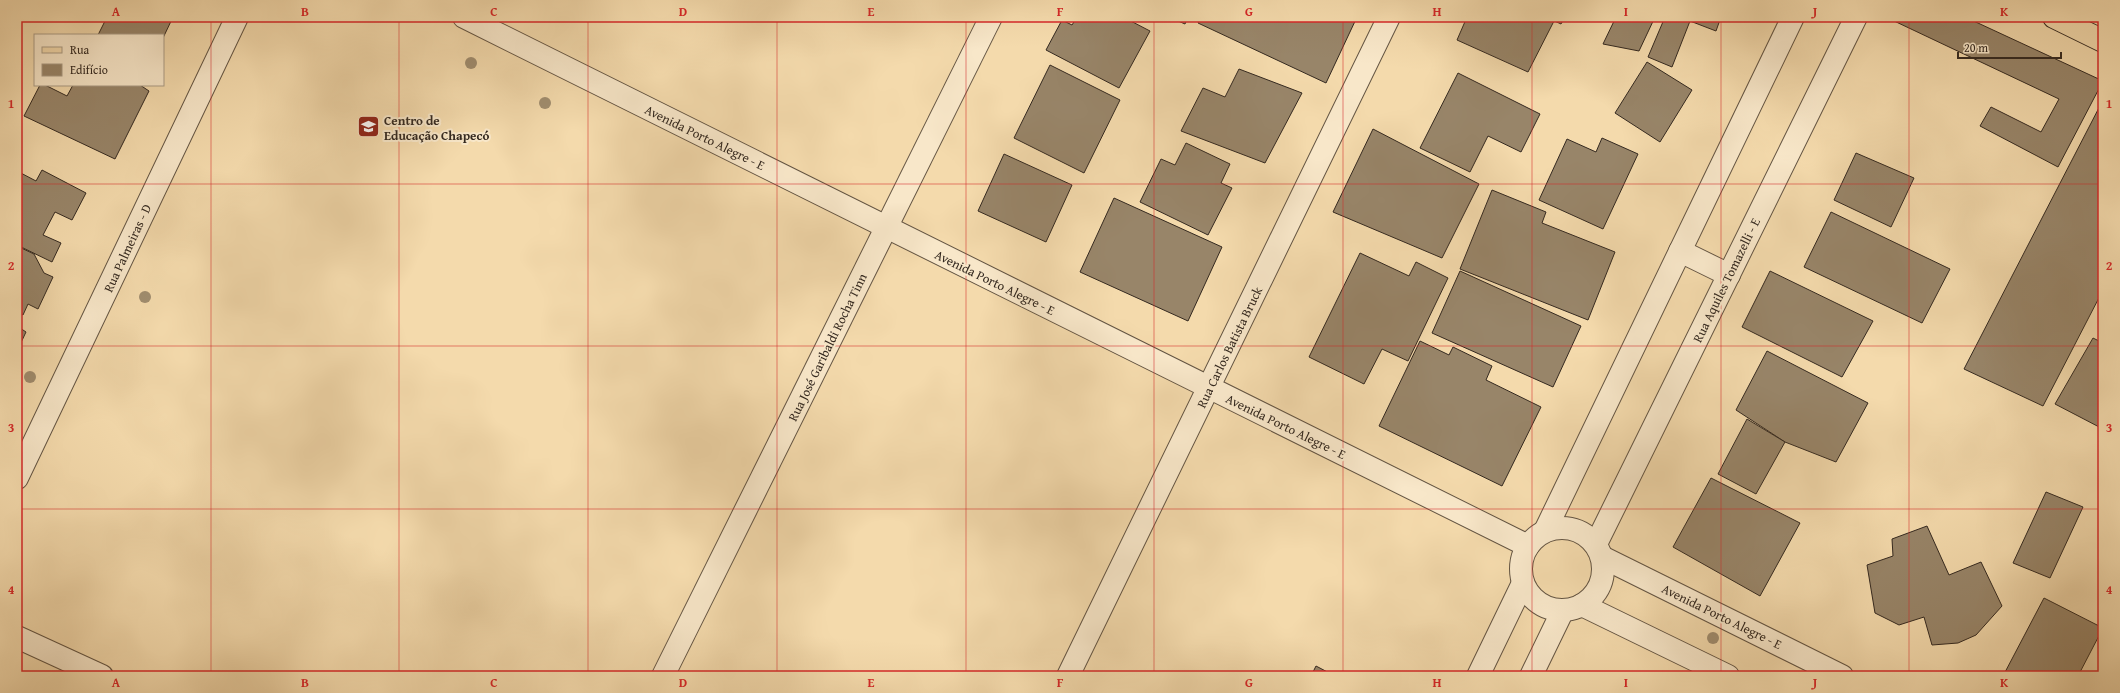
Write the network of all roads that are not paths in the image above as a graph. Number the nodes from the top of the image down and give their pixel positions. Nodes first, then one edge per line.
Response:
1 (237, 17) edge
2 (464, 17) edge
3 (991, 17) edge
4 (1389, 17) edge
5 (1793, 17) edge
6 (1856, 17) edge
7 (2054, 17) edge
8 (2103, 41) edge
9 (887, 228) junction
10 (1680, 251) junction
11 (1729, 275) junction
12 (1209, 388) junction
13 (17, 478) edge
14 (1545, 531) junction
15 (1528, 546) junction
16 (1599, 550) junction
17 (1523, 583) junction
18 (1572, 608) junction
19 (17, 638) edge
20 (102, 676) edge
21 (663, 676) edge
22 (1068, 676) edge
23 (1478, 676) edge
24 (1531, 676) edge
25 (1728, 676) edge
26 (1842, 676) edge

1 - 13 street, Rua Palmeiras - D
2 - 9 street, Avenida Porto Alegre - E
3 - 9 street, Rua José Garibaldi Rocha Tinn
4 - 12 street, Rua Carlos Batista Bruck
5 - 10 street
6 - 11 street, Rua Aquiles Tomazelli - E
7 - 8 main road
9 - 12 street, Avenida Porto Alegre - E
9 - 21 street, Rua José Garibaldi Rocha Tinn
10 - 11 street
10 - 14 street
11 - 16 street, Rua Aquiles Tomazelli - E
12 - 15 street, Avenida Porto Alegre - E
12 - 22 street, Rua Carlos Batista Bruck
14 - 15 street
14 - 16 street
15 - 17 street
16 - 18 street
16 - 26 street, Avenida Porto Alegre - E
17 - 18 street
17 - 23 street
18 - 24 street
18 - 25 street
19 - 20 street

